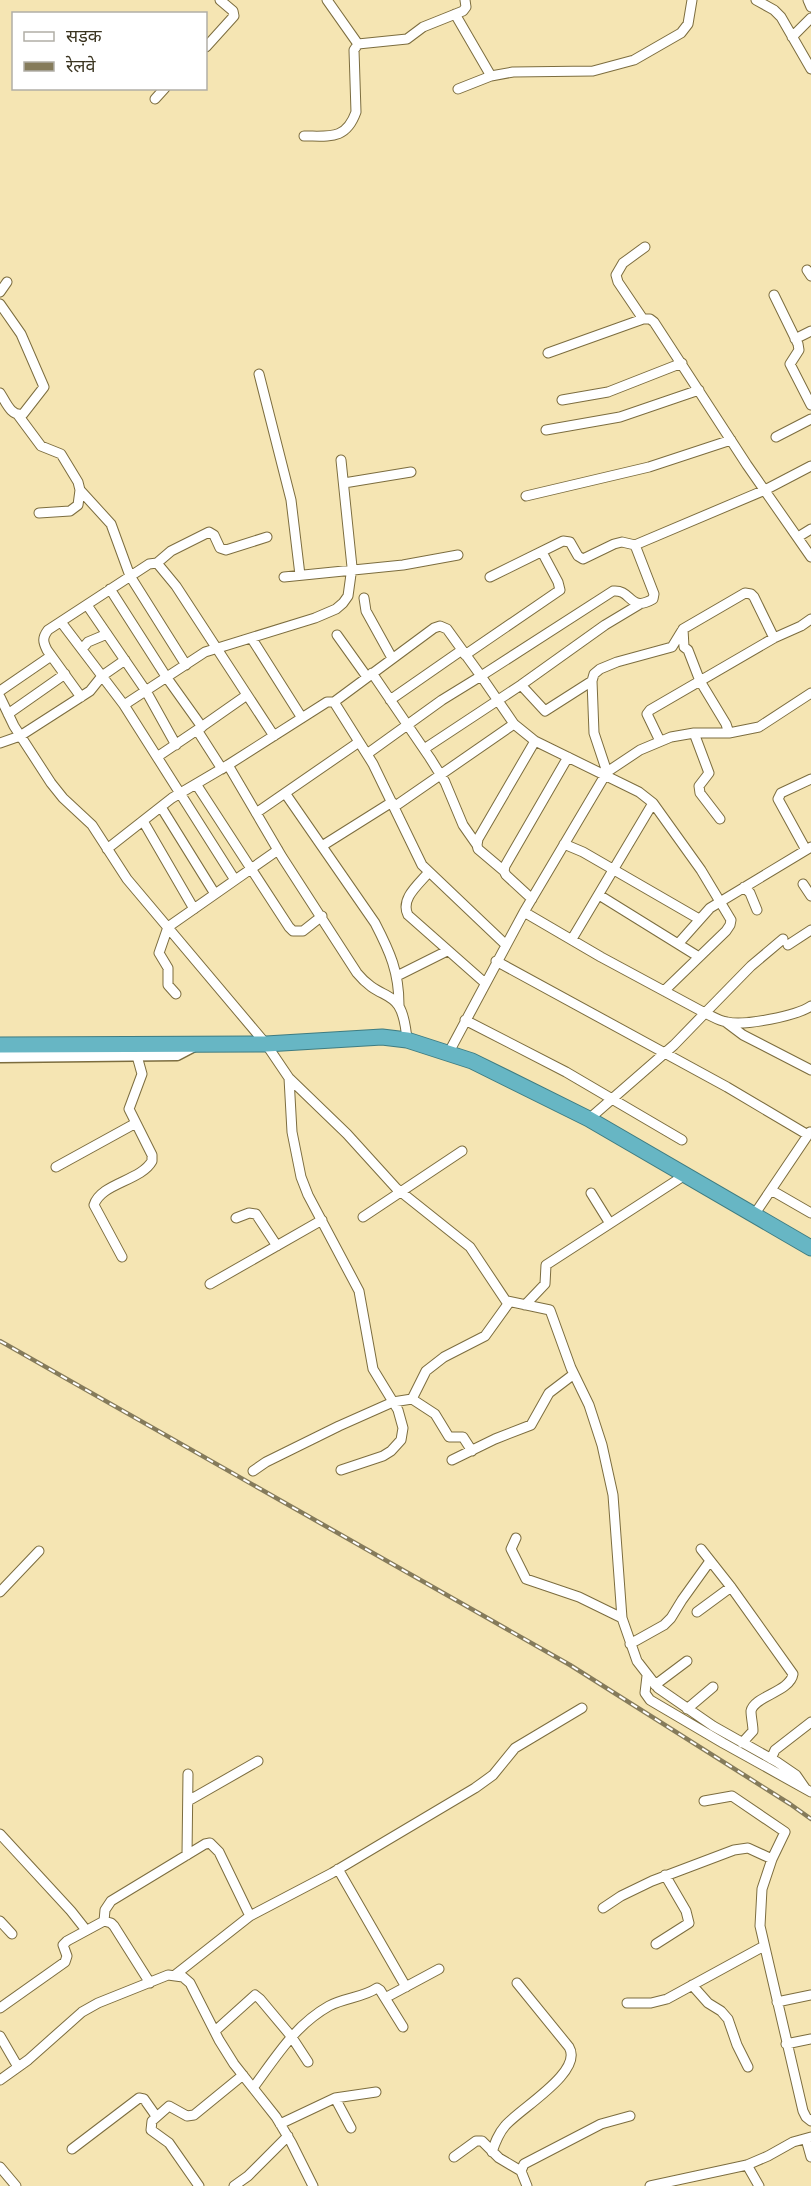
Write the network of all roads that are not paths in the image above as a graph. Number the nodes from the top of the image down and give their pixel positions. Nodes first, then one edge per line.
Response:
1 (220, 0) edge
2 (327, 0) edge
3 (465, 0) edge
4 (692, 0) edge
5 (756, 0) edge
6 (808, 0) edge
7 (811, 7) edge
8 (456, 14) junction
9 (811, 18) edge
10 (792, 37) junction
11 (358, 44) junction
12 (207, 46) edge
13 (811, 69) edge
14 (491, 76) junction
15 (458, 89) dead end
16 (163, 90) edge
17 (155, 99) dead end
18 (304, 136) dead end
19 (645, 247) dead end
20 (8, 282) dead end
21 (0, 292) edge
22 (774, 295) dead end
23 (0, 304) edge
24 (643, 319) junction
25 (811, 331) edge
26 (795, 339) junction
27 (548, 353) dead end
28 (682, 363) junction
29 (259, 375) dead end
30 (699, 390) junction
31 (0, 393) edge
32 (562, 400) dead end
33 (811, 405) edge
34 (18, 415) junction
35 (811, 419) edge
36 (546, 430) dead end
37 (776, 437) dead end
38 (731, 440) junction
39 (341, 460) dead end
40 (811, 466) edge
41 (411, 472) dead end
42 (344, 483) junction
43 (80, 490) junction
44 (765, 490) junction
45 (526, 496) dead end
46 (39, 513) dead end
47 (811, 529) edge
48 (267, 537) dead end
49 (798, 537) junction
50 (635, 545) junction
51 (542, 552) junction
52 (458, 555) dead end
53 (811, 557) edge
54 (157, 563) junction
55 (351, 571) junction
56 (300, 575) junction
57 (130, 576) junction
58 (284, 577) dead end
59 (490, 577) dead end
60 (110, 590) junction
61 (364, 598) dead end
62 (639, 604) junction
63 (87, 605) junction
64 (811, 619) edge
65 (61, 622) junction
66 (683, 629) junction
67 (107, 633) junction
68 (337, 635) dead end
69 (774, 638) junction
70 (252, 639) junction
71 (672, 647) junction
72 (684, 647) junction
73 (82, 649) junction
74 (218, 650) junction
75 (464, 653) junction
76 (51, 656) junction
77 (392, 658) junction
78 (125, 660) junction
79 (186, 665) junction
80 (65, 674) junction
81 (369, 675) junction
82 (102, 676) junction
83 (482, 676) junction
84 (166, 678) junction
85 (592, 681) junction
86 (700, 681) junction
87 (520, 685) junction
88 (0, 691) edge
89 (146, 691) junction
90 (811, 693) edge
91 (247, 695) junction
92 (0, 697) edge
93 (81, 697) junction
94 (390, 700) junction
95 (497, 700) junction
96 (333, 702) junction
97 (124, 705) junction
98 (8, 714) junction
99 (302, 718) junction
100 (514, 724) junction
101 (408, 725) junction
102 (199, 728) junction
103 (694, 733) junction
104 (729, 733) junction
105 (20, 736) junction
106 (274, 736) junction
107 (535, 741) junction
108 (660, 741) junction
109 (359, 742) junction
110 (0, 743) edge
111 (176, 744) junction
112 (424, 749) junction
113 (367, 754) junction
114 (157, 757) junction
115 (568, 757) junction
116 (225, 767) junction
117 (605, 774) junction
118 (441, 775) junction
119 (811, 779) edge
120 (196, 784) junction
121 (285, 793) junction
122 (180, 794) junction
123 (653, 803) junction
124 (393, 805) junction
125 (161, 807) junction
126 (256, 813) junction
127 (720, 819) dead end
128 (143, 821) junction
129 (477, 844) junction
130 (564, 844) junction
131 (322, 846) junction
132 (808, 848) edge
133 (107, 849) junction
134 (278, 850) junction
135 (251, 869) junction
136 (614, 870) junction
137 (504, 871) junction
138 (429, 873) junction
139 (235, 880) junction
140 (803, 884) dead end
141 (744, 887) junction
142 (215, 894) junction
143 (599, 895) junction
144 (811, 896) edge
145 (532, 899) junction
146 (721, 901) junction
147 (194, 909) junction
148 (757, 910) dead end
149 (524, 912) junction
150 (322, 916) junction
151 (699, 919) junction
152 (168, 927) junction
153 (811, 930) edge
154 (572, 939) junction
155 (505, 944) junction
156 (678, 944) junction
157 (447, 951) junction
158 (699, 957) junction
159 (496, 961) junction
160 (397, 976) junction
161 (485, 983) junction
162 (664, 991) junction
163 (176, 994) dead end
164 (399, 1005) junction
165 (811, 1006) edge
166 (705, 1013) junction
167 (465, 1020) junction
168 (727, 1022) junction
169 (407, 1040) junction
170 (199, 1044) junction
171 (266, 1044) junction
172 (0, 1045) edge
173 (448, 1052) junction
174 (665, 1053) junction
175 (137, 1056) junction
176 (0, 1058) edge
177 (811, 1070) edge
178 (289, 1078) junction
179 (613, 1099) junction
180 (589, 1119) junction
181 (136, 1123) junction
182 (810, 1133) edge
183 (682, 1140) dead end
184 (462, 1151) dead end
185 (56, 1167) dead end
186 (685, 1175) junction
187 (771, 1190) junction
188 (402, 1192) junction
189 (591, 1193) dead end
190 (811, 1214) edge
191 (754, 1215) junction
192 (363, 1217) dead end
193 (236, 1218) dead end
194 (322, 1220) junction
195 (609, 1222) junction
196 (277, 1246) junction
197 (811, 1248) edge
198 (122, 1257) dead end
199 (210, 1284) dead end
200 (507, 1301) junction
201 (525, 1305) junction
202 (573, 1374) junction
203 (412, 1399) junction
204 (393, 1402) junction
205 (472, 1451) junction
206 (452, 1460) dead end
207 (341, 1470) dead end
208 (253, 1471) dead end
209 (516, 1538) dead end
210 (700, 1549) dead end
211 (39, 1551) dead end
212 (710, 1561) junction
213 (731, 1587) junction
214 (0, 1592) edge
215 (696, 1612) dead end
216 (622, 1618) junction
217 (630, 1644) junction
218 (687, 1661) dead end
219 (647, 1676) junction
220 (655, 1685) junction
221 (713, 1687) dead end
222 (582, 1708) dead end
223 (687, 1709) junction
224 (811, 1722) edge
225 (742, 1743) junction
226 (771, 1759) junction
227 (258, 1761) dead end
228 (188, 1774) dead end
229 (809, 1790) edge
230 (188, 1801) junction
231 (704, 1801) dead end
232 (0, 1834) edge
233 (187, 1855) junction
234 (772, 1859) junction
235 (338, 1869) junction
236 (665, 1875) junction
237 (603, 1908) dead end
238 (250, 1916) junction
239 (0, 1921) edge
240 (104, 1921) junction
241 (86, 1930) junction
242 (12, 1934) dead end
243 (656, 1944) dead end
244 (764, 1946) junction
245 (439, 1969) dead end
246 (176, 1975) junction
247 (150, 1983) junction
248 (517, 1983) dead end
249 (692, 1985) junction
250 (406, 1987) junction
251 (811, 1995) edge
252 (386, 1998) junction
253 (777, 2002) junction
254 (627, 2003) dead end
255 (0, 2008) edge
256 (403, 2027) dead end
257 (215, 2031) junction
258 (0, 2036) edge
259 (291, 2036) junction
260 (811, 2039) edge
261 (786, 2044) junction
262 (308, 2062) dead end
263 (18, 2067) junction
264 (748, 2067) dead end
265 (243, 2075) junction
266 (0, 2080) edge
267 (253, 2088) junction
268 (376, 2092) dead end
269 (335, 2098) junction
270 (156, 2116) junction
271 (630, 2116) dead end
272 (811, 2121) edge
273 (280, 2124) junction
274 (351, 2128) dead end
275 (288, 2136) junction
276 (808, 2138) edge
277 (72, 2149) dead end
278 (492, 2152) junction
279 (454, 2157) dead end
280 (811, 2157) edge
281 (747, 2165) junction
282 (0, 2167) edge
283 (520, 2171) junction
284 (693, 2182) edge
285 (16, 2186) edge
286 (199, 2186) edge
287 (234, 2186) edge
288 (313, 2186) edge
289 (527, 2186) edge
290 (650, 2186) edge
291 (759, 2186) edge

1 - 12 street
2 - 11 street
3 - 8 street
4 - 14 street
5 - 10 street
6 - 7 street
8 - 11 street
8 - 14 street
9 - 10 street
10 - 13 street
11 - 18 street
14 - 15 street
16 - 17 street
19 - 24 street
20 - 21 street
22 - 26 street
23 - 34 street
24 - 27 street
24 - 28 street
25 - 26 street
26 - 33 street
28 - 30 street
28 - 32 street
29 - 56 street
30 - 36 street
30 - 38 street
31 - 34 street
34 - 43 street
35 - 37 street
38 - 44 street
38 - 45 street
39 - 42 street
40 - 44 street
41 - 42 street
42 - 55 street
43 - 46 street
43 - 57 street
44 - 49 street
44 - 50 street
47 - 49 street
48 - 54 street
49 - 53 street
50 - 51 street
50 - 62 street
51 - 59 street
51 - 75 street
52 - 55 street
54 - 57 street
54 - 74 street
55 - 56 street
55 - 70 street
56 - 58 street
57 - 60 street
57 - 79 street
60 - 63 street
60 - 84 street
61 - 77 street
62 - 83 street
62 - 87 street
63 - 65 street
63 - 67 street
64 - 69 street
65 - 73 street
65 - 76 street
66 - 69 street
66 - 71 street
66 - 72 street
67 - 73 street
67 - 78 street
68 - 81 street
69 - 86 street
70 - 74 street
70 - 99 street
71 - 72 street
71 - 85 street
72 - 86 street
73 - 82 street
74 - 79 street
74 - 91 street
75 - 77 street
75 - 83 street
75 - 94 street
76 - 80 street
76 - 88 street
77 - 81 street
78 - 82 street
78 - 89 street
79 - 84 street
80 - 93 street
80 - 98 street
81 - 94 street
81 - 96 street
82 - 93 street
82 - 97 street
83 - 95 street
83 - 101 street
84 - 89 street
84 - 102 street
85 - 87 street
85 - 117 street
86 - 104 street
86 - 108 street
87 - 95 street
89 - 97 street
89 - 111 street
90 - 104 street
91 - 102 street
91 - 106 street
92 - 98 street
93 - 105 street
94 - 101 street
95 - 100 street
95 - 112 street
96 - 99 street
96 - 109 street
97 - 114 street
98 - 105 street
99 - 106 street
100 - 107 street
100 - 118 street
101 - 112 street
101 - 113 street
102 - 111 street
102 - 116 street
103 - 104 street
103 - 108 street
103 - 127 street
105 - 110 street
105 - 133 street
106 - 116 street
107 - 115 street
107 - 129 street
108 - 117 street
109 - 113 street
109 - 121 street
111 - 114 street
112 - 118 street
113 - 124 street
114 - 122 street
115 - 117 street
115 - 137 street
116 - 120 street
116 - 126 street
117 - 123 street
117 - 130 street
118 - 124 street
118 - 129 street
119 - 132 street
120 - 122 street
120 - 135 street
121 - 126 street
121 - 131 street
122 - 125 street
122 - 139 street
123 - 136 street
123 - 146 street
124 - 131 street
124 - 138 street
125 - 128 street
125 - 142 street
126 - 134 street
128 - 133 street
128 - 147 street
129 - 137 street
130 - 136 street
130 - 145 street
131 - 160 street
132 - 141 street
133 - 152 street
134 - 135 street
134 - 150 street
135 - 139 street
135 - 150 street
136 - 143 street
136 - 151 street
137 - 145 street
138 - 155 street
138 - 157 street
139 - 142 street
140 - 144 street
141 - 146 street
141 - 148 street
142 - 147 street
143 - 154 street
143 - 156 street
145 - 149 street
146 - 151 street
146 - 158 street
147 - 152 street
149 - 154 street
149 - 155 street
150 - 164 street
151 - 156 street
152 - 163 street
152 - 171 street
153 - 166 street
154 - 162 street
155 - 159 street
156 - 158 street
157 - 160 street
157 - 161 street
158 - 162 street
159 - 161 street
159 - 174 street
160 - 164 street
161 - 167 street
162 - 166 street
164 - 169 street
165 - 168 street
166 - 168 street
166 - 174 street
167 - 173 street
167 - 179 street
168 - 177 street
169 - 171 highway
169 - 173 highway
170 - 171 highway
170 - 172 highway
170 - 175 street
171 - 178 street
173 - 180 highway
174 - 179 street
174 - 182 street
175 - 176 street
175 - 181 street
178 - 188 street
178 - 194 street
179 - 180 street
179 - 183 street
180 - 186 highway
181 - 185 street
181 - 198 street
182 - 187 street
184 - 188 street
186 - 191 highway
186 - 195 street
187 - 190 street
187 - 191 street
188 - 192 street
188 - 200 street
189 - 195 street
191 - 197 highway
193 - 196 street
194 - 196 street
194 - 204 street
195 - 201 street
196 - 199 street
200 - 201 street
200 - 203 street
201 - 202 street
202 - 205 street
202 - 216 street
203 - 204 street
203 - 205 street
204 - 207 street
204 - 208 street
205 - 206 street
209 - 216 street
210 - 212 street
211 - 214 street
212 - 213 street
212 - 217 street
213 - 215 street
213 - 225 street
216 - 217 street
217 - 219 street
218 - 220 street
219 - 220 street
219 - 229 street
220 - 223 street
221 - 223 street
222 - 235 street
223 - 225 street
224 - 226 street
225 - 226 street
226 - 229 street
227 - 230 street
228 - 230 street
230 - 233 street
231 - 234 street
232 - 241 street
233 - 238 street
233 - 240 street
234 - 236 street
234 - 244 street
235 - 238 street
235 - 250 street
236 - 237 street
236 - 243 street
238 - 246 street
239 - 242 street
240 - 241 street
240 - 247 street
241 - 255 street
244 - 249 street
244 - 253 street
245 - 250 street
246 - 247 street
246 - 257 street
247 - 263 street
248 - 278 street
249 - 254 street
249 - 264 street
250 - 252 street
251 - 253 street
252 - 256 street
252 - 259 street
253 - 261 street
257 - 259 street
257 - 265 street
258 - 263 street
259 - 262 street
259 - 267 street
260 - 261 street
261 - 272 street
263 - 266 street
265 - 267 street
265 - 270 street
267 - 273 street
268 - 269 street
269 - 273 street
269 - 274 street
270 - 277 street
270 - 286 street
271 - 283 street
273 - 275 street
275 - 287 street
275 - 288 street
276 - 280 street
276 - 281 street
278 - 279 street
278 - 283 street
281 - 284 street
281 - 291 street
282 - 285 street
283 - 289 street
284 - 290 street

